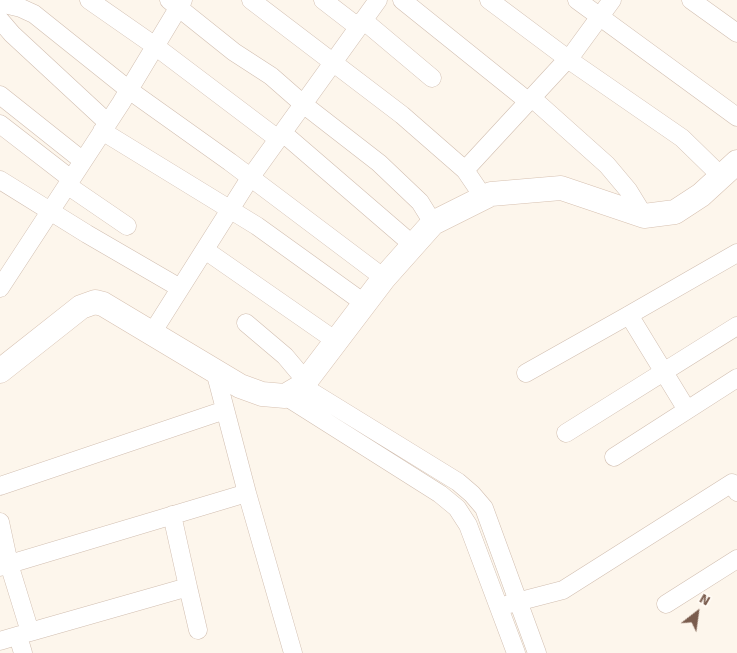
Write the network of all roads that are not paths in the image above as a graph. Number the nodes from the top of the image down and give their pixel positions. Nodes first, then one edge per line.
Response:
1 (89, 0) edge
2 (251, 0) edge
3 (323, 0) edge
4 (378, 0) edge
5 (402, 0) edge
6 (489, 0) edge
7 (577, 0) edge
8 (612, 0) edge
9 (690, 0) edge
10 (177, 2) edge
11 (0, 3) edge
12 (600, 17) junction
13 (0, 20) edge
14 (361, 24) junction
15 (737, 33) edge
16 (155, 46) junction
17 (568, 58) junction
18 (332, 64) junction
19 (432, 78) dead end
20 (129, 90) junction
21 (0, 95) edge
22 (530, 100) junction
23 (303, 104) junction
24 (737, 117) edge
25 (0, 124) edge
26 (105, 127) junction
27 (280, 136) junction
28 (83, 161) junction
29 (718, 165) edge
30 (250, 178) junction
31 (0, 180) edge
32 (69, 182) junction
33 (476, 187) junction
34 (636, 201) junction
35 (231, 209) junction
36 (50, 211) junction
37 (427, 212) junction
38 (127, 226) dead end
39 (400, 233) junction
40 (205, 250) junction
41 (737, 253) edge
42 (372, 269) junction
43 (0, 287) edge
44 (180, 288) junction
45 (353, 295) junction
46 (629, 315) junction
47 (246, 323) dead end
48 (156, 325) junction
49 (737, 326) edge
50 (326, 334) junction
51 (0, 371) edge
52 (214, 371) junction
53 (526, 373) dead end
54 (665, 373) junction
55 (294, 377) junction
56 (737, 378) edge
57 (225, 410) junction
58 (687, 410) junction
59 (566, 433) dead end
60 (614, 457) dead end
61 (735, 485) edge
62 (0, 486) edge
63 (247, 493) junction
64 (172, 516) junction
65 (0, 522) edge
66 (737, 559) edge
67 (4, 566) edge
68 (188, 587) junction
69 (518, 601) junction
70 (666, 604) dead end
71 (499, 608) junction
72 (198, 630) dead end
73 (24, 634) junction
74 (0, 641) edge
75 (23, 653) edge
76 (293, 653) edge
77 (516, 653) edge
78 (537, 653) edge

1 - 16 street
2 - 18 street
3 - 14 street
4 - 14 street
5 - 22 street
6 - 17 street
7 - 12 street
8 - 12 street
9 - 15 street
10 - 16 street
10 - 23 street
11 - 20 street
12 - 17 street
12 - 24 street
13 - 26 street
14 - 18 street
14 - 19 street
16 - 20 street
16 - 27 street
17 - 22 street
17 - 29 street
18 - 23 street
18 - 33 street
20 - 26 street
20 - 30 street
21 - 28 street
22 - 33 street
22 - 34 street
23 - 27 street
23 - 37 street
25 - 32 street
26 - 28 street
26 - 35 street
27 - 30 street
27 - 39 street
28 - 32 street
29 - 34 street
30 - 35 street
30 - 42 street
31 - 36 street
32 - 36 street
32 - 38 street
33 - 34 street
33 - 37 street
35 - 40 street
35 - 45 street
36 - 43 street
36 - 44 street
37 - 39 street
39 - 42 street
40 - 44 street
40 - 50 street
41 - 46 street
42 - 45 street
44 - 48 street
45 - 50 street
46 - 53 street
46 - 54 street
47 - 55 street
48 - 51 street
48 - 52 street
49 - 54 street
50 - 55 street
52 - 55 street
52 - 57 street
54 - 58 street
54 - 59 street
55 - 69 street
55 - 71 street
56 - 58 street
57 - 62 street
57 - 63 street
58 - 60 street
61 - 69 street
63 - 64 street
63 - 76 street
64 - 67 street
64 - 68 street
65 - 67 street
66 - 70 street
67 - 73 street
68 - 72 street
68 - 73 street
69 - 71 street
69 - 78 street
71 - 77 street
73 - 74 street
73 - 75 street

